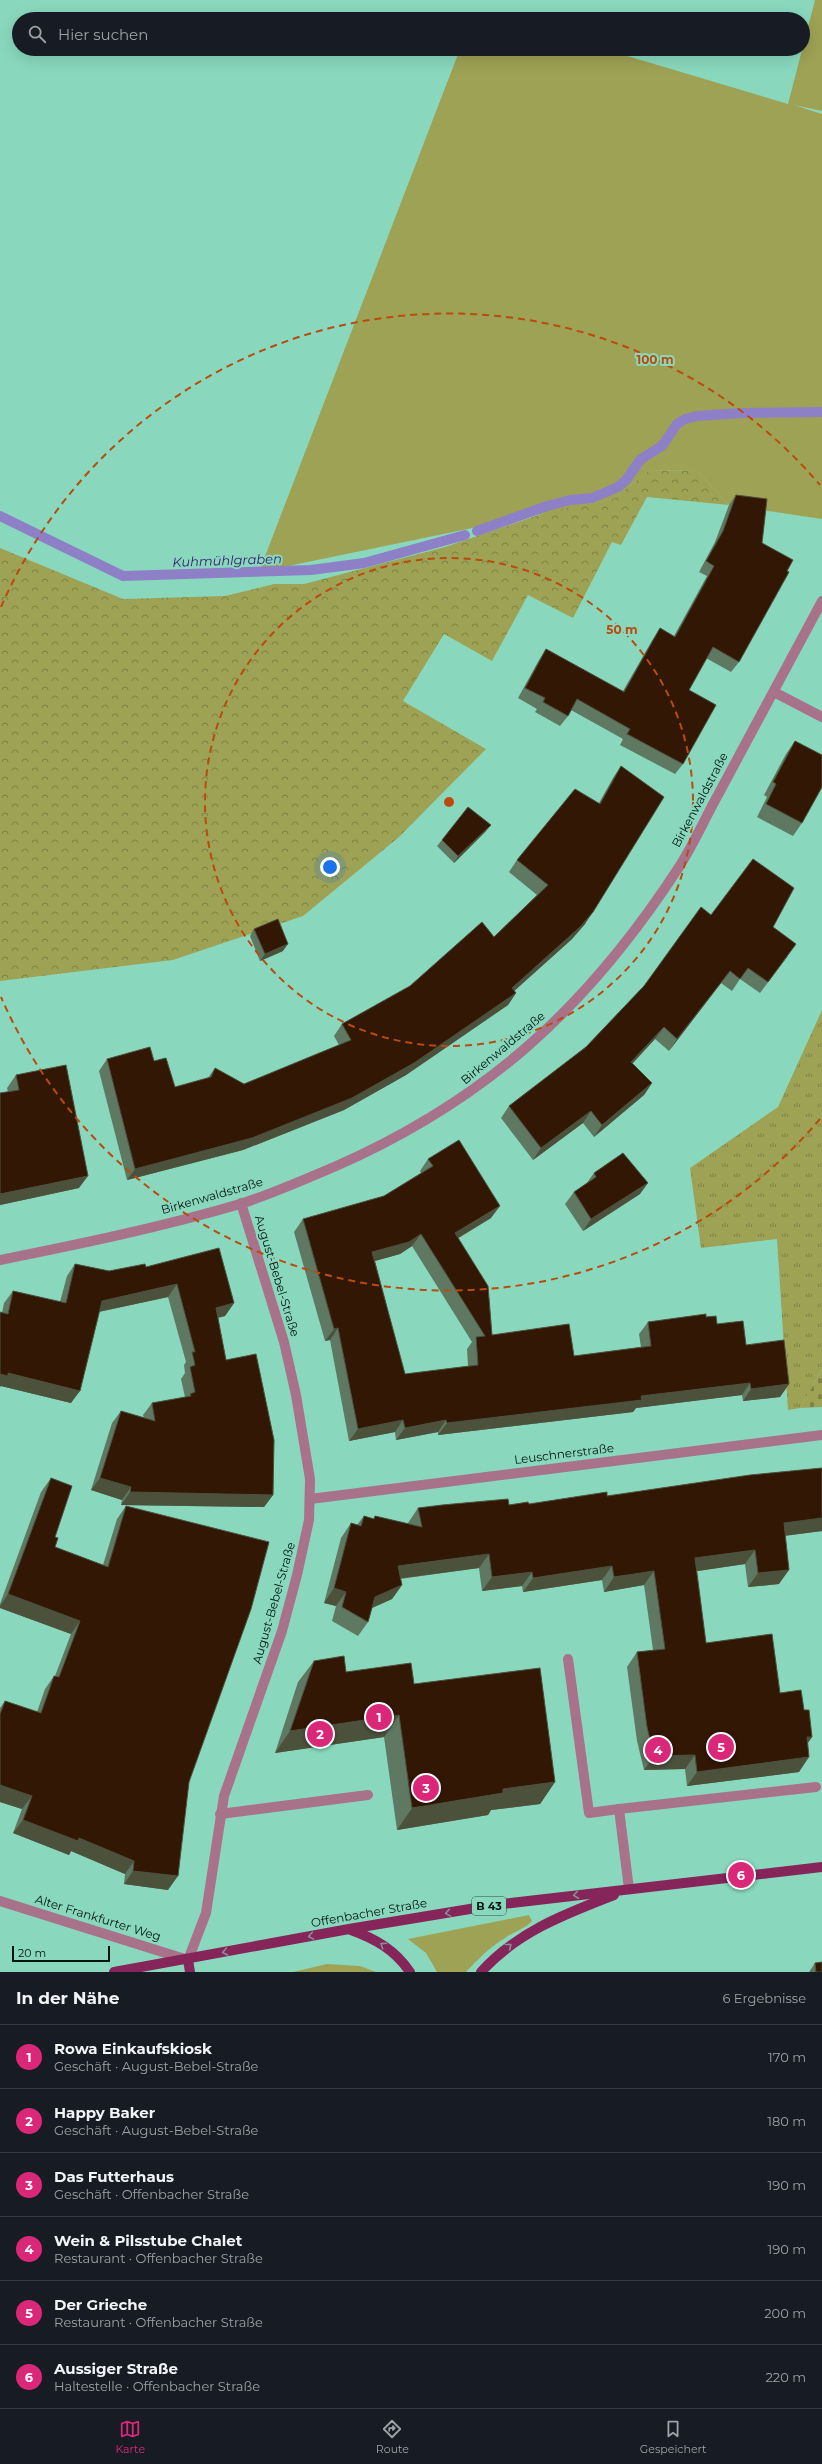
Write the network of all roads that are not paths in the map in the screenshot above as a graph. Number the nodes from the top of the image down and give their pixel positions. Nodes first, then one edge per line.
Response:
1 (822, 601) edge
2 (774, 692) junction
3 (822, 718) edge
4 (241, 1203) junction
5 (0, 1260) edge
6 (822, 1435) edge
7 (310, 1500) junction
8 (568, 1659) dead end
9 (816, 1787) dead end
10 (368, 1795) dead end
11 (619, 1809) junction
12 (220, 1814) junction
13 (822, 1867) edge
14 (629, 1889) junction
15 (0, 1901) edge
16 (349, 1929) junction
17 (188, 1960) junction
18 (114, 1972) edge
19 (190, 1972) edge
20 (410, 1972) edge
21 (481, 1972) edge

1 - 2 street, Birkenwaldstraße
2 - 3 street
2 - 4 street, Birkenwaldstraße
4 - 5 street, Birkenwaldstraße
4 - 7 street, August-Bebel-Straße
6 - 7 street, Leuschnerstraße
7 - 12 street, August-Bebel-Straße
8 - 11 street
9 - 11 street
10 - 12 street
11 - 14 street
12 - 17 street, August-Bebel-Straße
13 - 14 main road, Offenbacher Straße / B 43
14 -> 16 main road, Offenbacher Straße / B 43
21 -> 14 main road, Offenbacher Straße
15 - 17 street, Alter Frankfurter Weg
16 -> 17 main road, Offenbacher Straße / B 43
20 -> 16 main road
17 - 18 main road, Offenbacher Straße / B 43
17 - 19 main road

